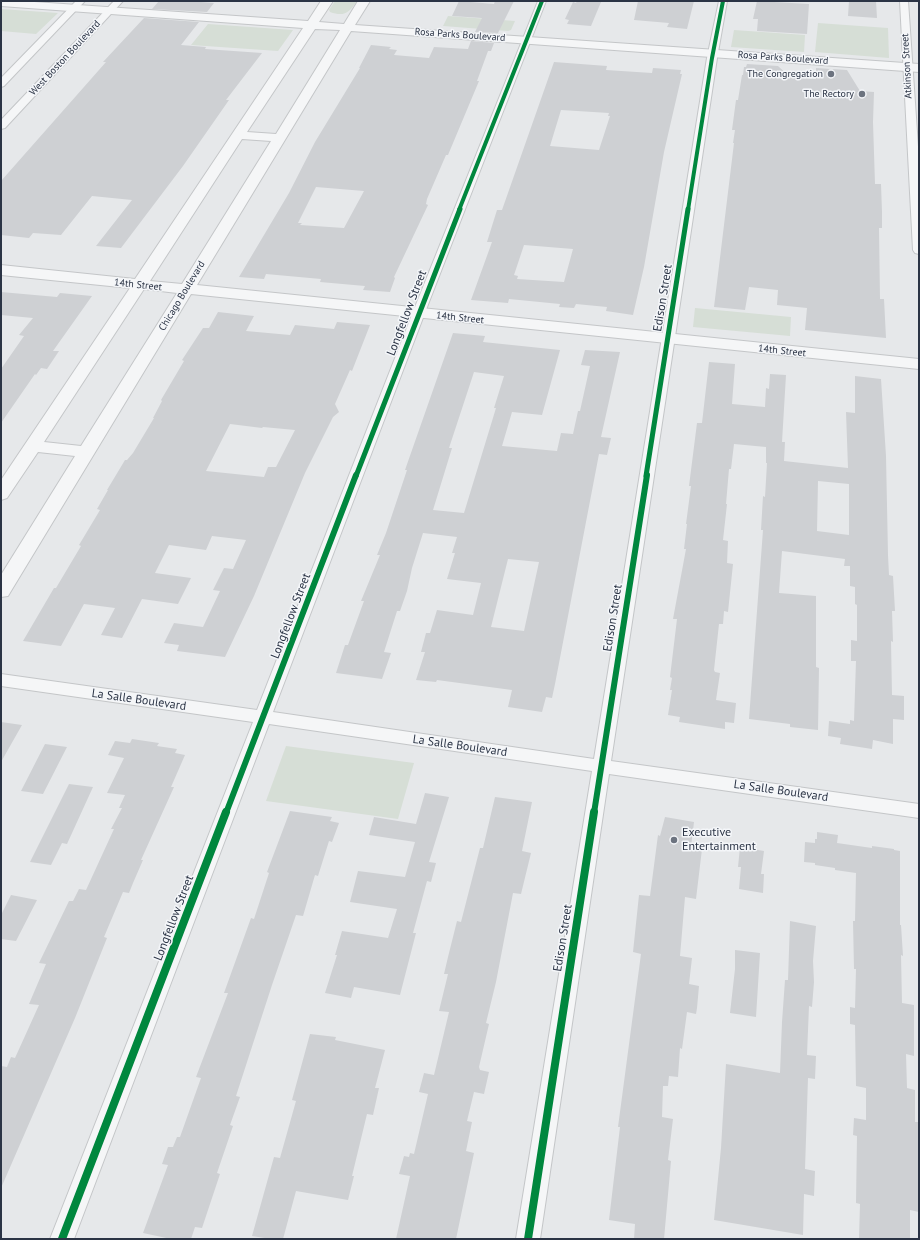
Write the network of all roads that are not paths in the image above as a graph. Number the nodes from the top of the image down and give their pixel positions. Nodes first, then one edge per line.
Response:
1 (119, 1) edge
2 (364, 1) edge
3 (542, 1) edge
4 (723, 1) edge
5 (904, 1) edge
6 (1, 3) edge
7 (78, 4) edge
8 (324, 6) edge
9 (110, 10) junction
10 (311, 25) junction
11 (347, 27) junction
12 (302, 38) junction
13 (525, 40) junction
14 (713, 53) junction
15 (913, 67) edge
16 (1, 84) edge
17 (6, 115) edge
18 (1, 126) edge
19 (239, 135) junction
20 (278, 138) junction
21 (919, 250) edge
22 (1, 270) edge
23 (139, 285) junction
24 (186, 290) junction
25 (419, 314) junction
26 (667, 340) junction
27 (919, 364) edge
28 (33, 446) junction
29 (86, 452) junction
30 (1, 494) edge
31 (1, 591) edge
32 (1, 680) edge
33 (264, 716) junction
34 (601, 766) junction
35 (919, 811) edge
36 (62, 1239) edge
37 (528, 1239) edge

1 - 9 street, West Boston Boulevard
2 - 11 street, Chicago Boulevard
3 - 13 street, Longfellow Street
4 - 14 street, Edison Street
5 - 15 street, Atkinson Street
6 - 7 street, Rosa Parks Boulevard
7 - 9 street, Rosa Parks Boulevard
7 - 16 street
8 - 10 street
8 - 11 street
9 - 10 street, Rosa Parks Boulevard
9 - 17 street, West Boston Boulevard
10 - 11 street, Rosa Parks Boulevard
10 - 12 street
11 - 12 street
11 - 13 street, Rosa Parks Boulevard
11 - 20 street, Chicago Boulevard
12 - 19 street
13 - 14 street, Rosa Parks Boulevard
13 - 25 street, Longfellow Street
14 - 15 street, Rosa Parks Boulevard
14 - 26 street, Edison Street
15 - 21 street, Atkinson Street
17 - 18 street, West Boston Boulevard
19 - 20 street
19 - 23 street
20 - 24 street, Chicago Boulevard
22 - 23 street, 14th Street
23 - 24 street, 14th Street
23 - 28 street
24 - 25 street, 14th Street
24 - 29 street, Chicago Boulevard
25 - 26 street, 14th Street
25 - 33 street, Longfellow Street
26 - 27 street, 14th Street
26 - 34 street, Edison Street
28 - 29 street
28 - 30 street
29 - 31 street, Chicago Boulevard
32 - 33 street, La Salle Boulevard
33 - 34 street, La Salle Boulevard
33 - 36 street, Longfellow Street
34 - 35 street, La Salle Boulevard
34 - 37 street, Edison Street

